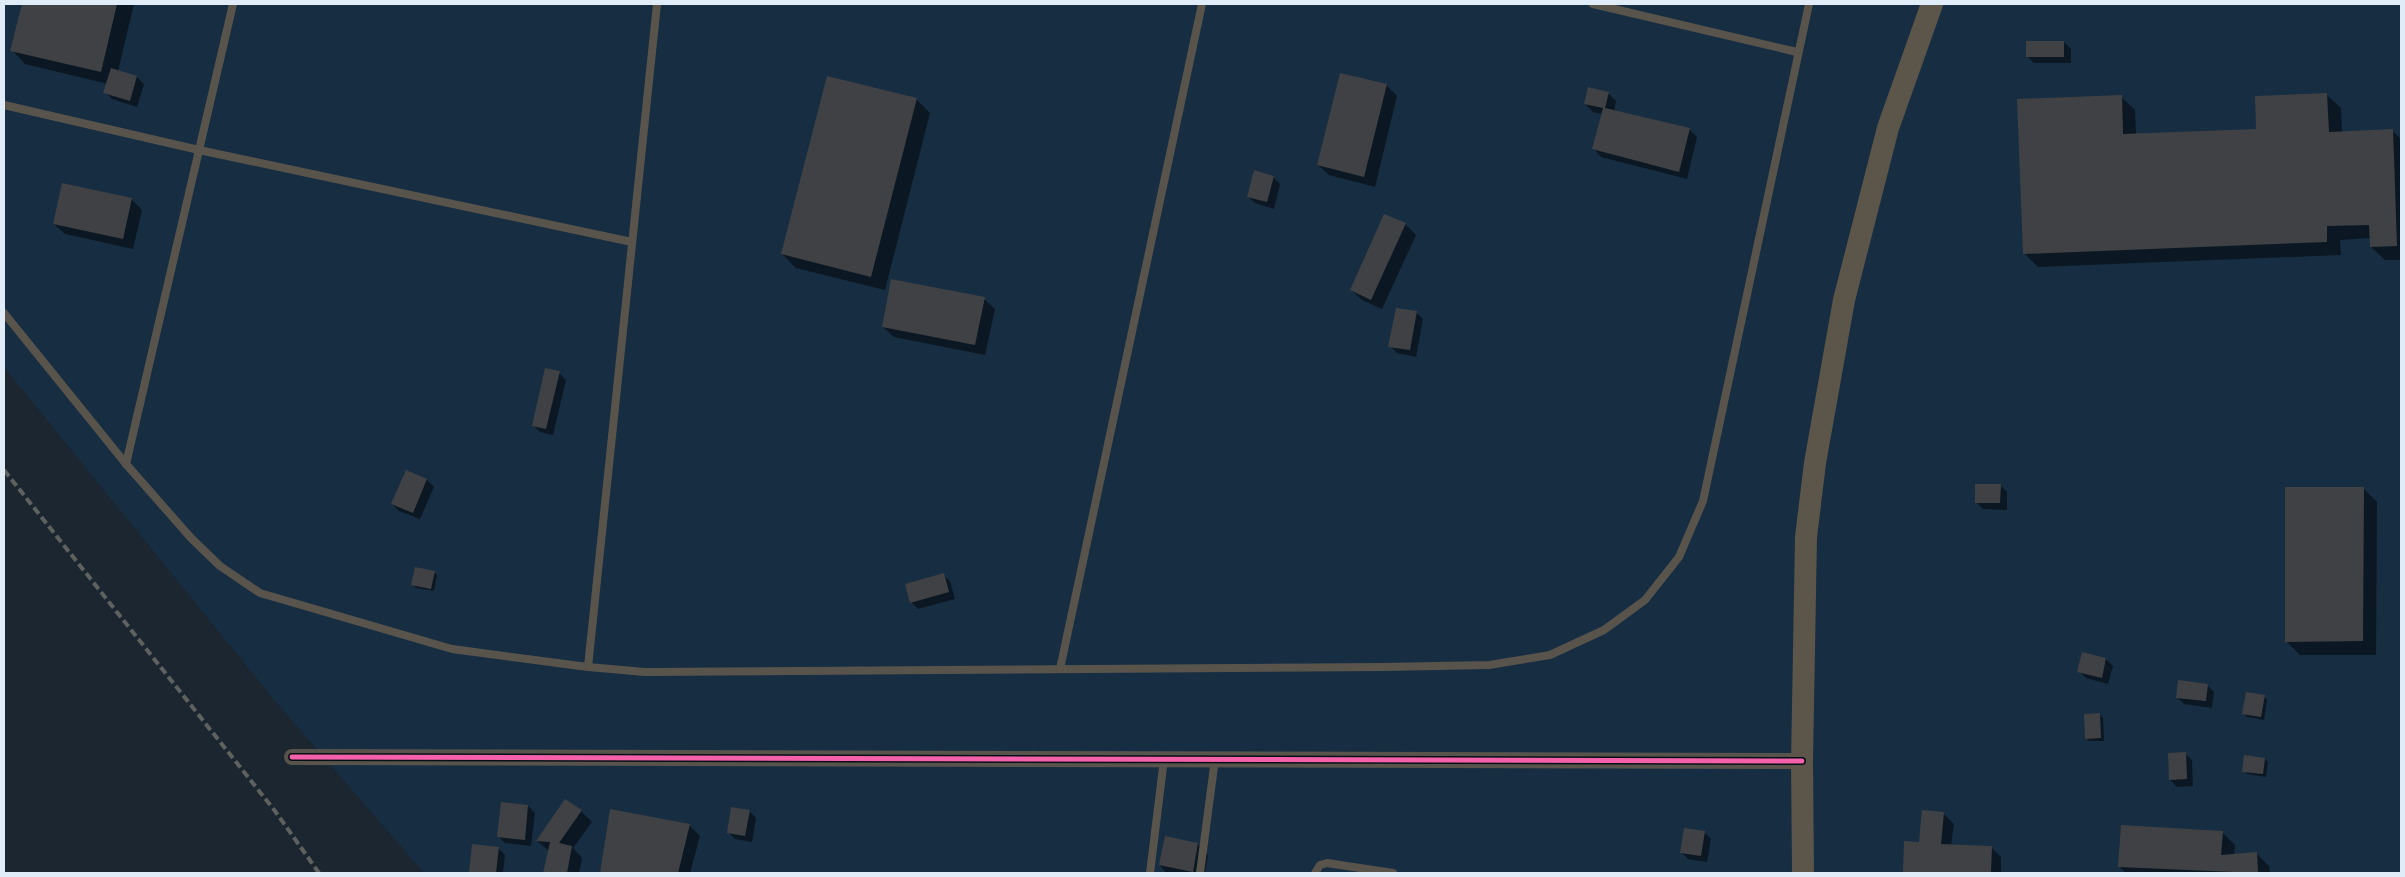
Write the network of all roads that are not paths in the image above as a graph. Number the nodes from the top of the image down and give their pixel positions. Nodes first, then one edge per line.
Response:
1 (233, 4) edge
2 (657, 4) edge
3 (1202, 4) edge
4 (1593, 4) edge
5 (1808, 4) edge
6 (1932, 4) edge
7 (1797, 52) junction
8 (4, 105) edge
9 (199, 150) junction
10 (632, 242) junction
11 (4, 312) edge
12 (126, 464) junction
13 (588, 667) junction
14 (1060, 669) junction
15 (292, 757) dead end
16 (1164, 759) junction
17 (1214, 759) junction
18 (1802, 761) junction
19 (1150, 873) edge
20 (1200, 873) edge
21 (1315, 873) edge
22 (1393, 873) edge
23 (1802, 873) edge

1 - 9 lane
2 - 10 lane
3 - 14 lane
4 - 7 lane
5 - 7 lane
6 - 18 main road
7 - 14 lane
8 - 9 lane
9 - 10 lane
9 - 12 lane
10 - 13 lane
11 - 12 lane
12 - 13 lane
13 - 14 lane
15 - 16 street
16 - 17 street
16 - 19 lane
17 - 18 street
17 - 20 lane
18 - 23 main road
21 - 22 lane

